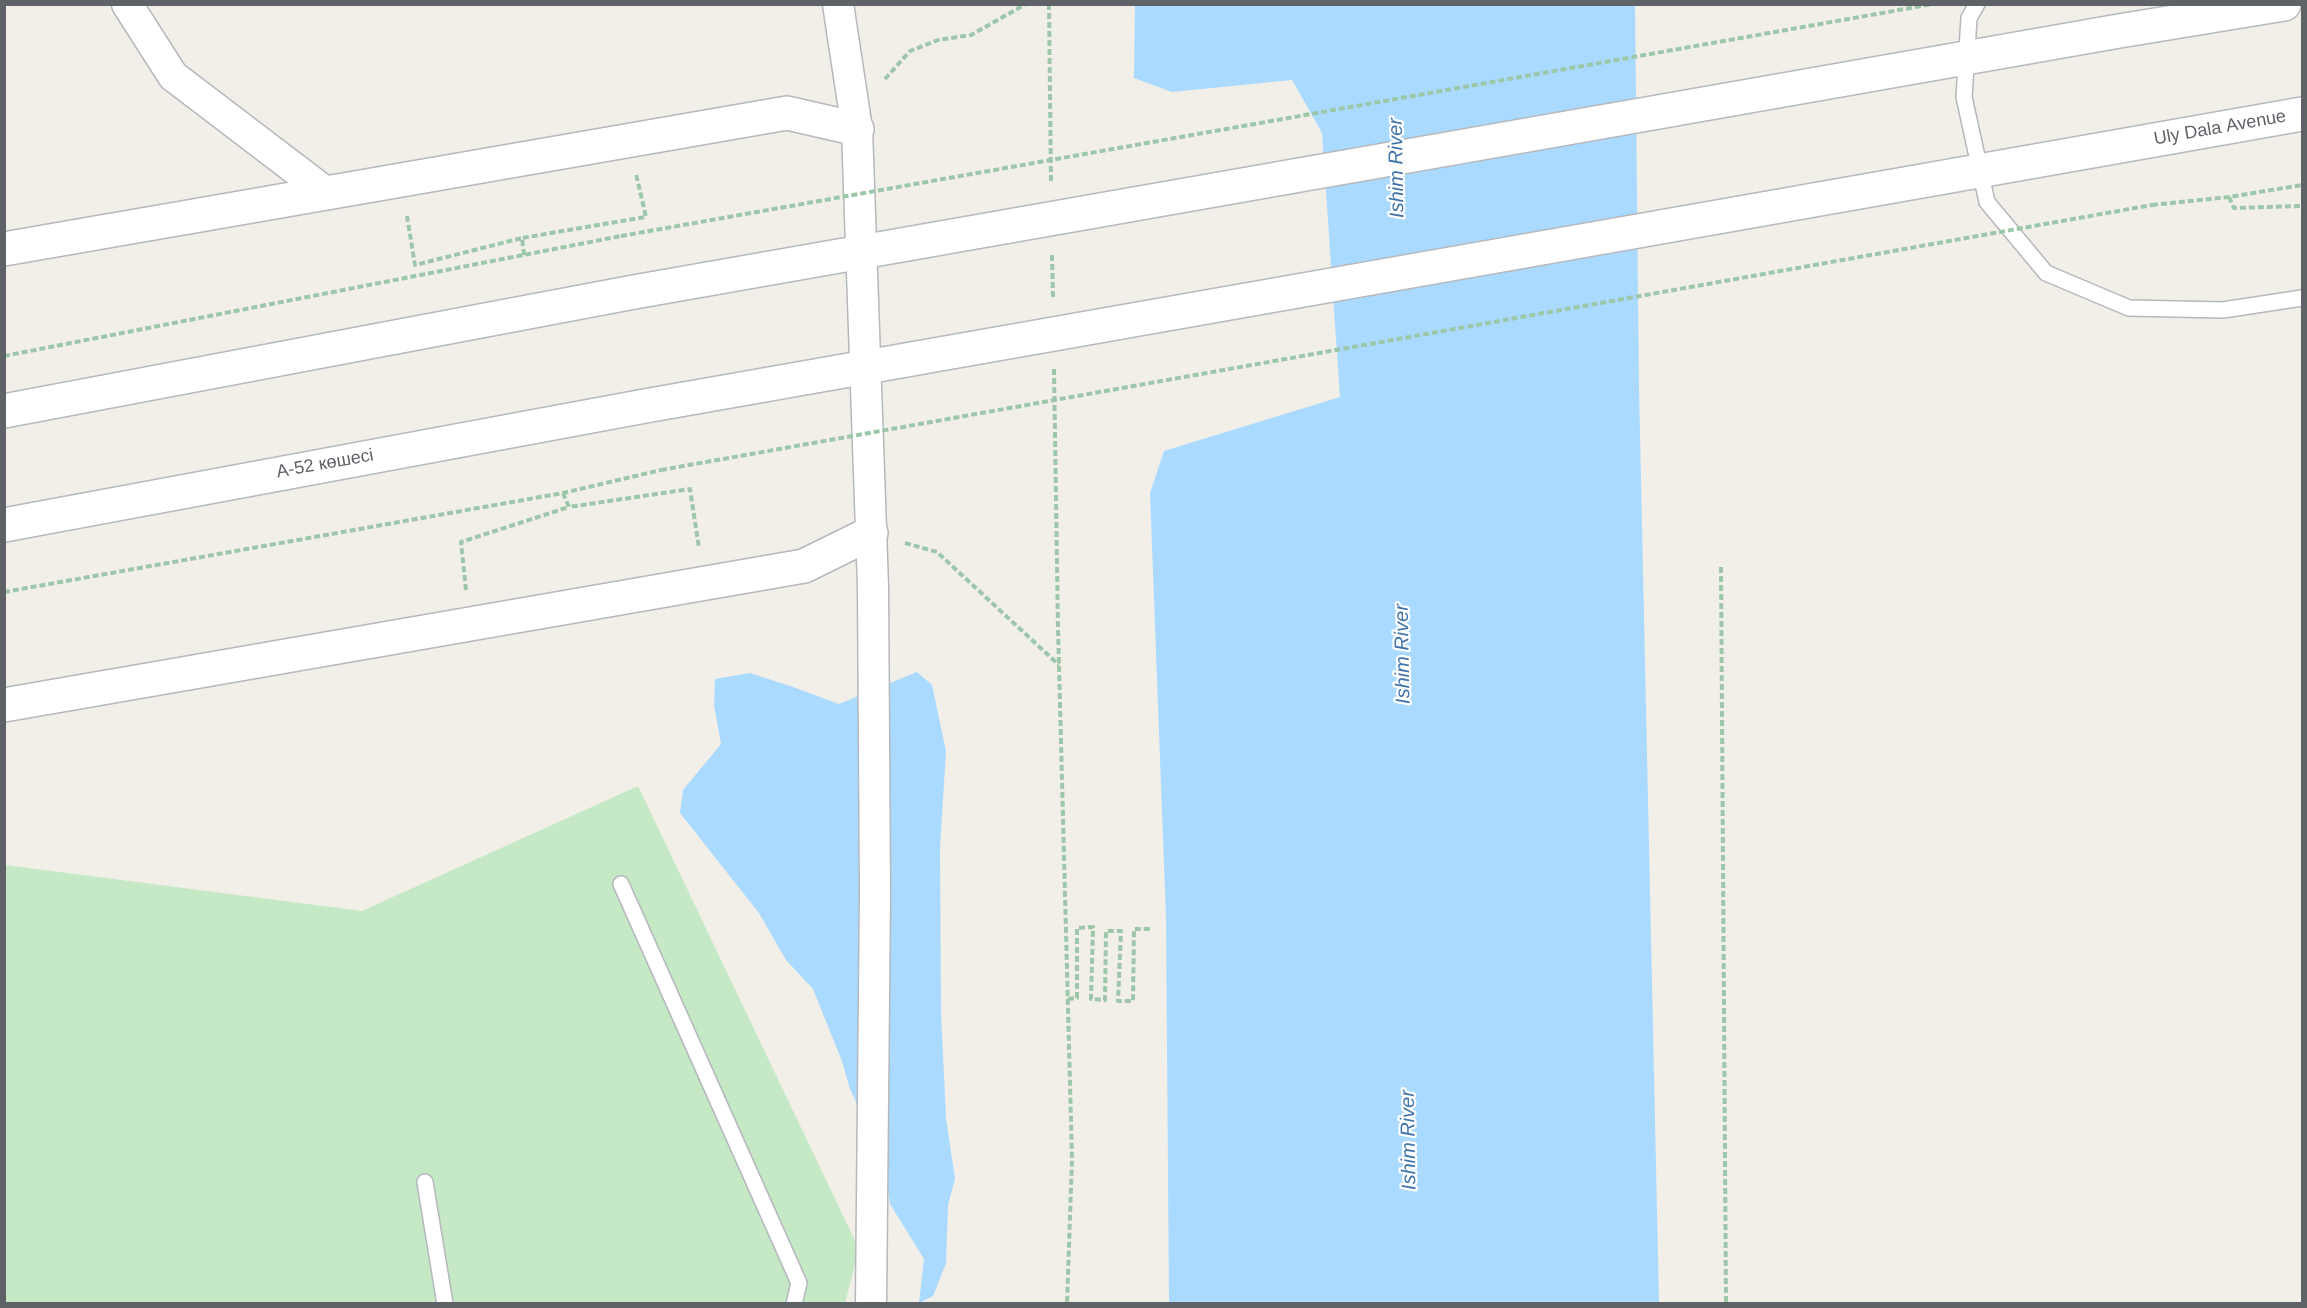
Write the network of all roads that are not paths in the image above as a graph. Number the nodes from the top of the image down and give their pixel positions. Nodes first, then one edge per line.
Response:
1 (127, 4) edge
2 (838, 4) edge
3 (1977, 4) edge
4 (2284, 4) edge
5 (2302, 114) edge
6 (857, 129) junction
7 (328, 194) junction
8 (4, 249) edge
9 (2302, 298) edge
10 (645, 405) joint
11 (4, 411) edge
12 (4, 525) edge
13 (871, 533) junction
14 (4, 705) edge
15 (621, 884) dead end
16 (425, 1182) dead end
17 (446, 1304) edge
18 (794, 1304) edge
19 (871, 1304) edge

1 - 7 street
2 - 6 street
3 - 9 lane
4 - 11 main road
5 - 10 main road, Uly Dala Avenue
6 - 7 main road
6 - 13 street
7 - 8 main road
10 - 12 main road, А-52 көшесі
13 - 14 main road
13 - 19 street
15 - 18 lane
16 - 17 lane

